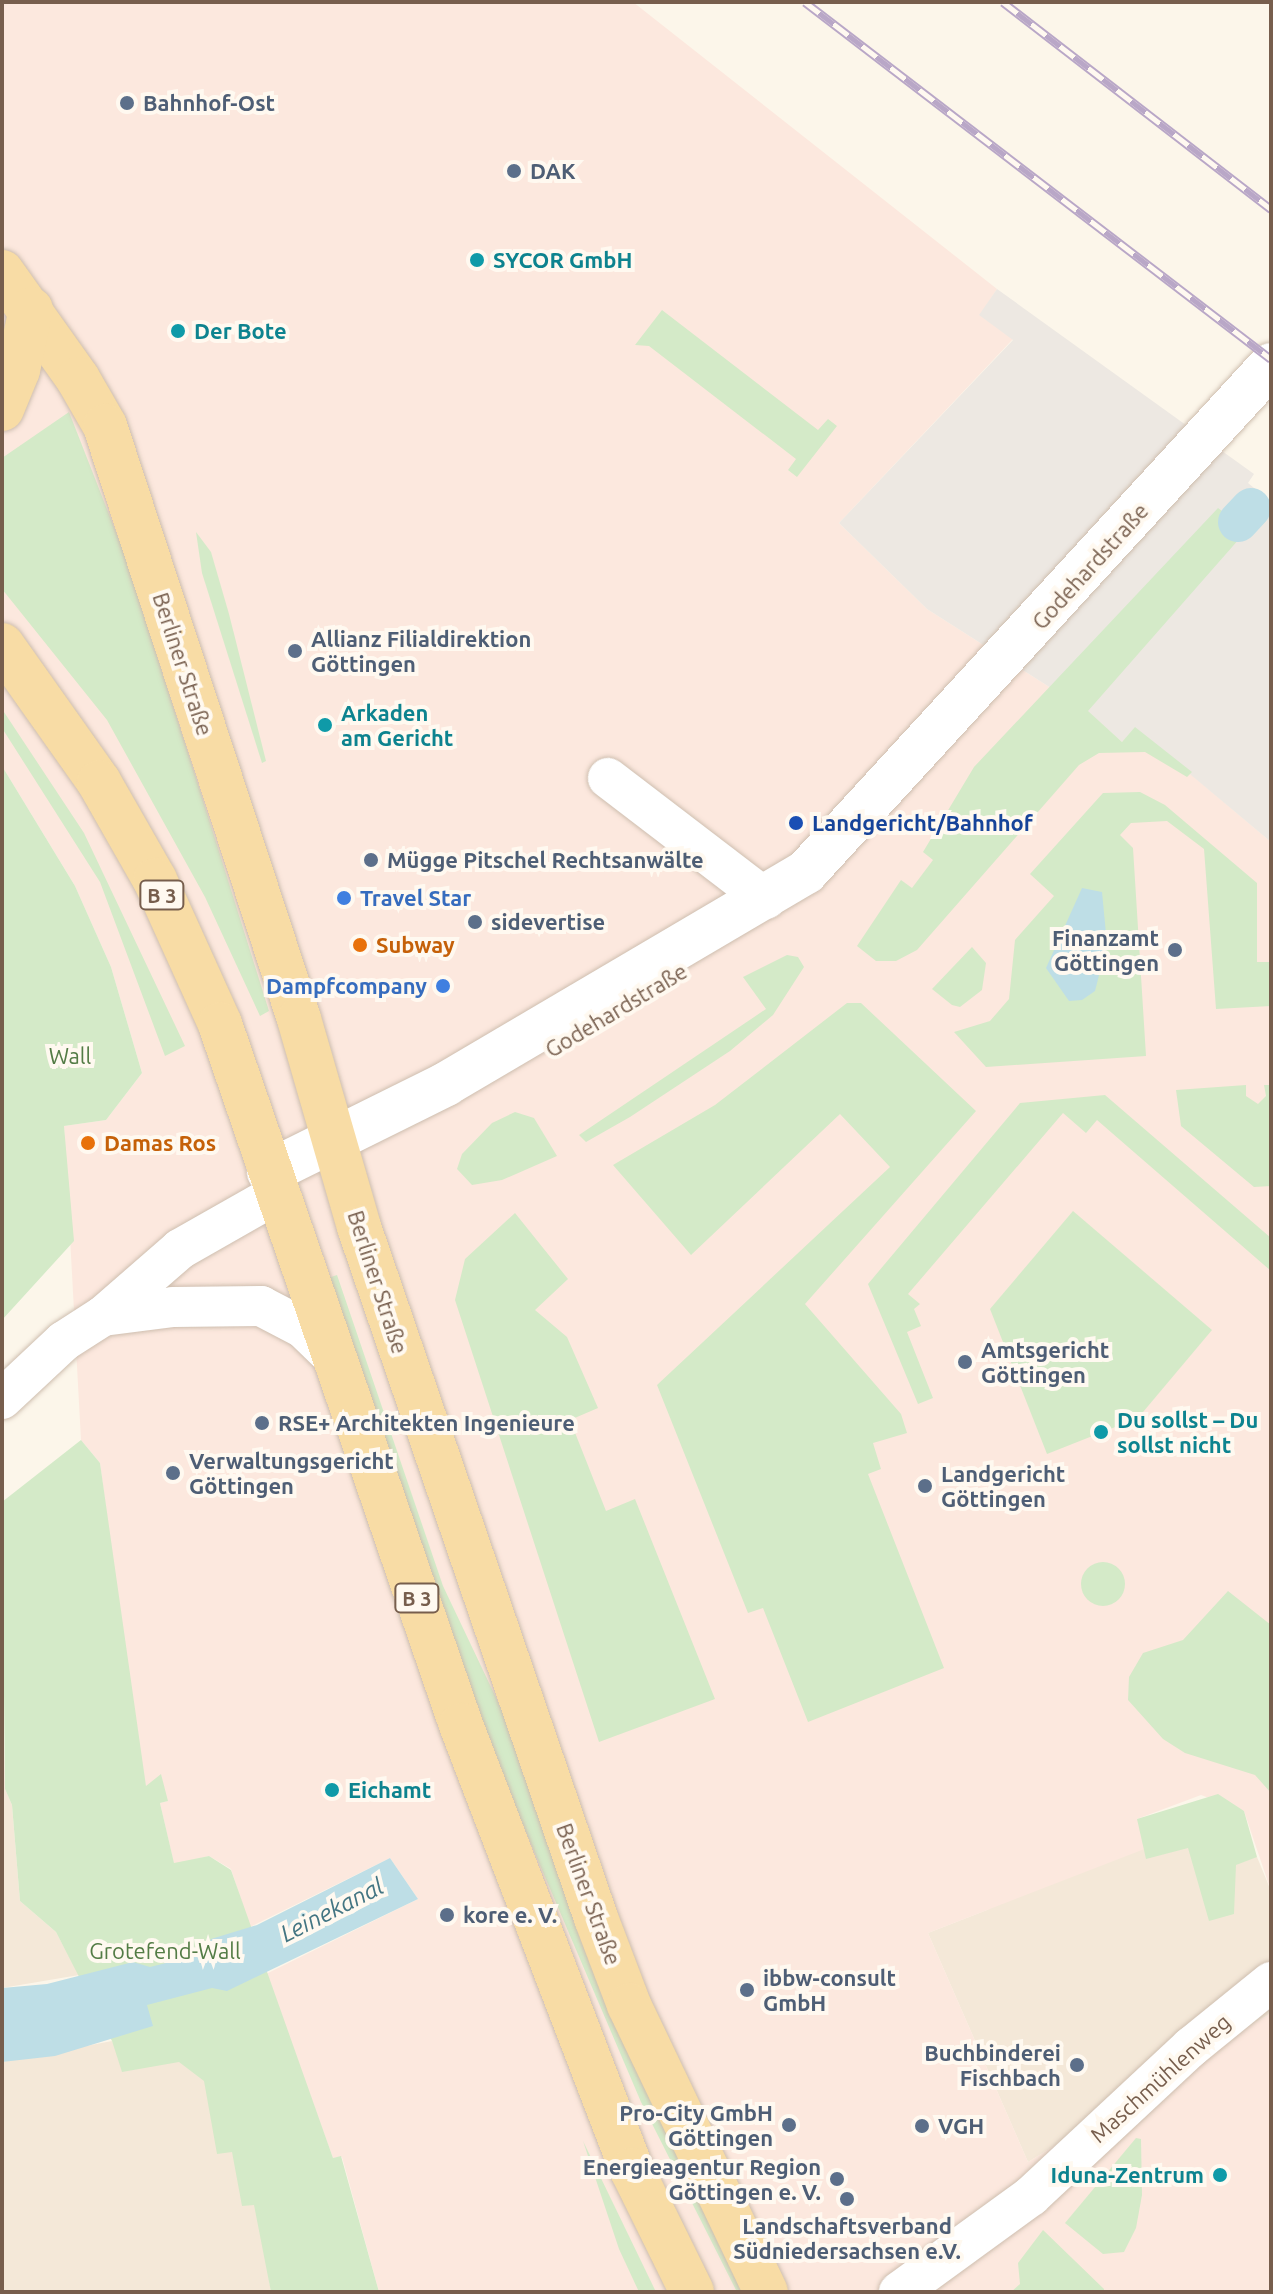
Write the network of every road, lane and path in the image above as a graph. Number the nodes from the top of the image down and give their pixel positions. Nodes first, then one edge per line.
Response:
1 (2, 272) edge
2 (31, 309) junction
3 (1271, 365) edge
4 (2, 409) edge
5 (2, 645) edge
6 (908, 766) junction
7 (608, 778) dead end
8 (766, 899) junction
9 (335, 1151) junction
10 (272, 1184) junction
11 (103, 1316) junction
12 (64, 1341) junction
13 (334, 1358) junction
14 (2, 1399) edge
15 (1271, 1982) edge
16 (692, 2292) edge
17 (766, 2292) edge
18 (899, 2292) edge

1 - 2 main road, Berliner Straße
2 - 4 main road
2 - 9 main road, Berliner Straße
3 - 6 street, Godehardstraße
5 - 10 main road, B 3
6 - 8 street, Godehardstraße
6 - 9 street, Godehardstraße
7 - 8 street
8 - 9 street, Godehardstraße
9 - 10 street, Godehardstraße
9 - 17 main road, Berliner Straße
10 - 11 street
10 - 12 street
10 - 13 main road, B 3
11 - 12 street
11 - 13 street
12 - 14 street
13 - 16 main road, B 3
15 - 18 street, Maschmühlenweg

